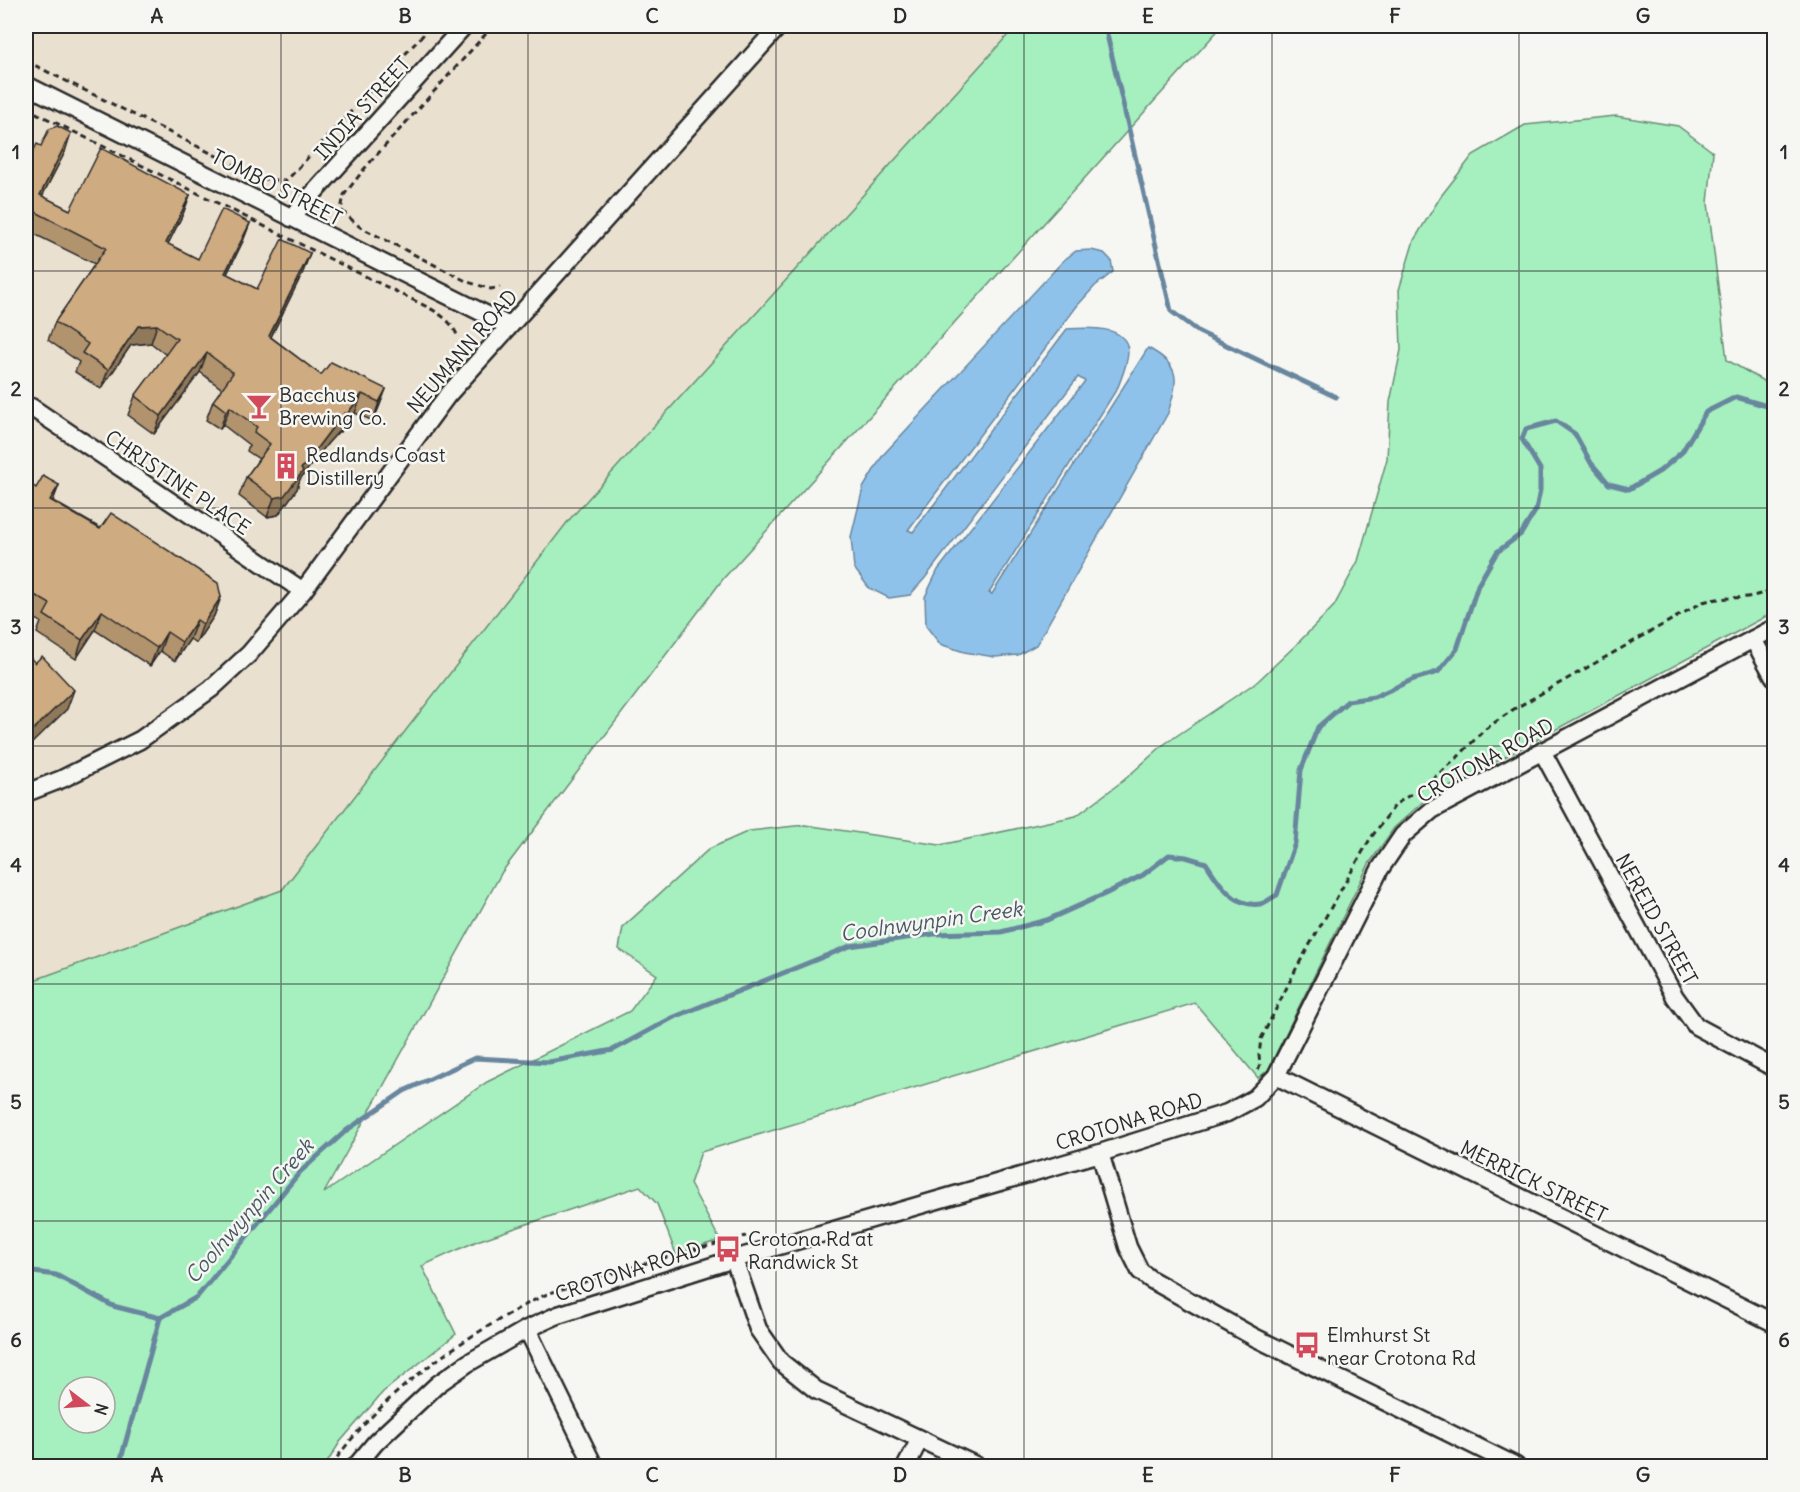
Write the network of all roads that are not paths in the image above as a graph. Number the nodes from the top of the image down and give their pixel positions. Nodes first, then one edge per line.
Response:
1 (464, 26) edge
2 (779, 26) edge
3 (26, 85) edge
4 (291, 218) junction
5 (509, 326) junction
6 (27, 404) edge
7 (303, 591) junction
8 (1774, 628) edge
9 (1754, 639) junction
10 (1774, 677) edge
11 (1542, 751) junction
12 (26, 793) edge
13 (1774, 1068) edge
14 (1276, 1076) junction
15 (1100, 1153) junction
16 (734, 1259) junction
17 (1774, 1323) edge
18 (527, 1329) junction
19 (920, 1439) junction
20 (356, 1467) edge
21 (594, 1467) edge
22 (906, 1467) edge
23 (977, 1467) edge
24 (1516, 1467) edge

1 - 4 street, INDIA STREET
2 - 5 street, NEUMANN ROAD
3 - 4 street, TOMBO STREET
4 - 5 street, TOMBO STREET
5 - 7 street, NEUMANN ROAD
6 - 7 street, CHRISTINE PLACE
7 - 12 street, NEUMANN ROAD
8 - 9 street, CROTONA ROAD
9 - 10 street
9 - 11 street, CROTONA ROAD
11 - 13 street, NEREID STREET
11 - 14 street, CROTONA ROAD
14 - 15 street, CROTONA ROAD
14 - 17 street, MERRICK STREET
15 - 16 street, CROTONA ROAD
15 - 24 street
16 - 18 street, CROTONA ROAD
16 - 19 street
18 - 20 street, CROTONA ROAD
18 - 21 street
19 - 22 street
19 - 23 street

